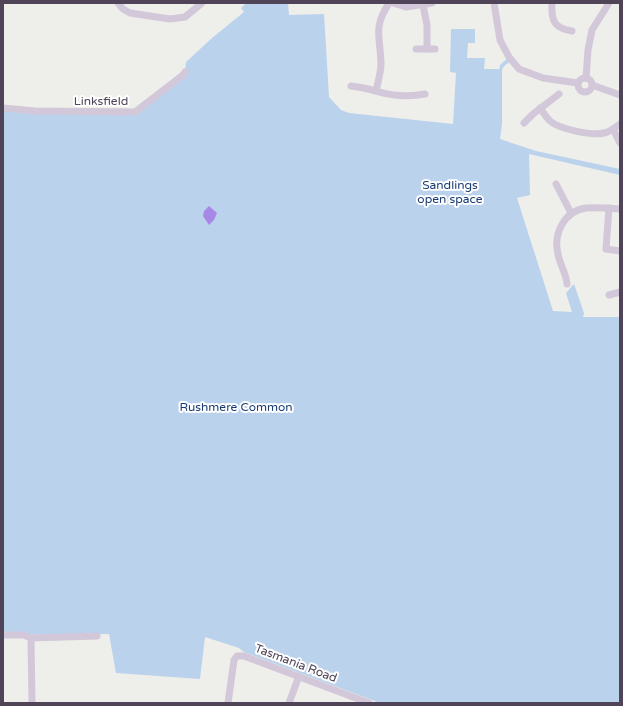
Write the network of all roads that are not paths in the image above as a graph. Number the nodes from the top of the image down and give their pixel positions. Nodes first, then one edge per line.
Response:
1 (118, 3) edge
2 (202, 3) edge
3 (389, 3) edge
4 (393, 3) edge
5 (432, 3) edge
6 (494, 3) edge
7 (552, 3) edge
8 (609, 3) edge
9 (423, 5) junction
10 (572, 31) dead end
11 (416, 49) dead end
12 (427, 49) junction
13 (435, 49) dead end
14 (185, 72) dead end
15 (586, 78) junction
16 (578, 83) junction
17 (592, 85) junction
18 (351, 86) dead end
19 (376, 91) junction
20 (425, 94) dead end
21 (559, 94) dead end
22 (620, 95) edge
23 (3, 108) edge
24 (540, 108) junction
25 (524, 123) dead end
26 (620, 124) edge
27 (614, 129) junction
28 (620, 143) edge
29 (556, 184) dead end
30 (609, 208) junction
31 (620, 209) edge
32 (571, 213) junction
33 (620, 251) edge
34 (567, 284) dead end
35 (620, 292) edge
36 (609, 295) dead end
37 (3, 635) edge
38 (97, 636) dead end
39 (31, 638) junction
40 (299, 676) junction
41 (32, 703) edge
42 (228, 703) edge
43 (289, 703) edge
44 (369, 703) edge

1 - 2 street
3 - 19 street
4 - 9 street
5 - 9 street
6 - 16 street
7 - 10 street
8 - 15 street
9 - 12 street
11 - 12 street
12 - 13 street
14 - 23 street, Linksfield
15 - 16 street
15 - 17 street
16 - 17 street
17 - 22 street
18 - 19 street
19 - 20 street
21 - 24 street
24 - 25 street
24 - 27 street
26 - 27 street
27 - 28 street
29 - 32 street
30 - 31 street
30 - 32 street
30 - 33 street
32 - 34 street
35 - 36 street
37 - 39 street
38 - 39 street
39 - 41 street
40 - 42 street, Tasmania Road
40 - 43 street
40 - 44 street, Tasmania Road

